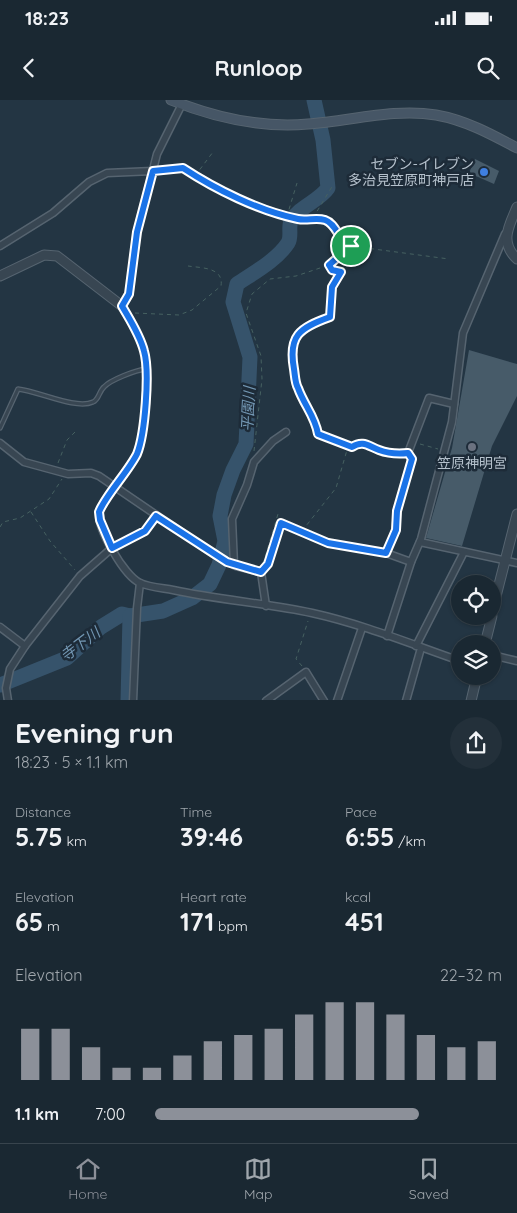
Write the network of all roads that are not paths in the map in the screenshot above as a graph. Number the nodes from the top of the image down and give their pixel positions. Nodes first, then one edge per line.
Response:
1 (171, 100) edge
2 (183, 102) edge
3 (517, 148) edge
4 (153, 171) junction
5 (517, 207) edge
6 (505, 234) junction
7 (0, 246) edge
8 (517, 259) edge
9 (0, 276) edge
10 (124, 311) junction
11 (147, 369) junction
12 (454, 404) junction
13 (0, 428) edge
14 (286, 432) dead end
15 (0, 443) edge
16 (116, 487) junction
17 (517, 514) edge
18 (156, 516) junction
19 (420, 542) junction
20 (112, 548) junction
21 (464, 552) junction
22 (505, 560) junction
23 (411, 562) junction
24 (517, 563) edge
25 (234, 565) junction
26 (501, 576) edge
27 (140, 583) junction
28 (266, 606) junction
29 (0, 627) edge
30 (362, 628) junction
31 (387, 636) junction
32 (25, 646) junction
33 (419, 647) junction
34 (501, 657) edge
35 (451, 659) edge
36 (517, 661) edge
37 (475, 685) edge
38 (8, 700) edge
39 (134, 700) edge
40 (266, 700) edge
41 (324, 700) edge
42 (337, 700) edge
43 (406, 700) edge
44 (471, 700) edge

1 - 2 main road
2 - 3 main road
2 - 4 street
4 - 7 street
4 - 10 street
5 - 6 street
6 - 8 street
6 - 12 street
9 - 10 street
10 - 11 street
11 - 13 lane
11 - 16 street
12 - 19 street
12 - 23 street
14 - 25 street
15 - 16 street
16 - 18 street
16 - 20 street
17 - 22 street
18 - 20 street
18 - 25 street
19 - 21 street
19 - 23 street
20 - 27 street
20 - 32 street
21 - 22 street
21 - 33 street
22 - 24 street
22 - 26 street
23 - 31 street
25 - 28 street
27 - 28 street
27 - 39 street
28 - 30 street
29 - 32 street
30 - 31 street
30 - 42 street
31 - 33 street
32 - 38 street
33 - 35 street
33 - 43 street
34 - 36 street
37 - 44 street
40 - 41 street

